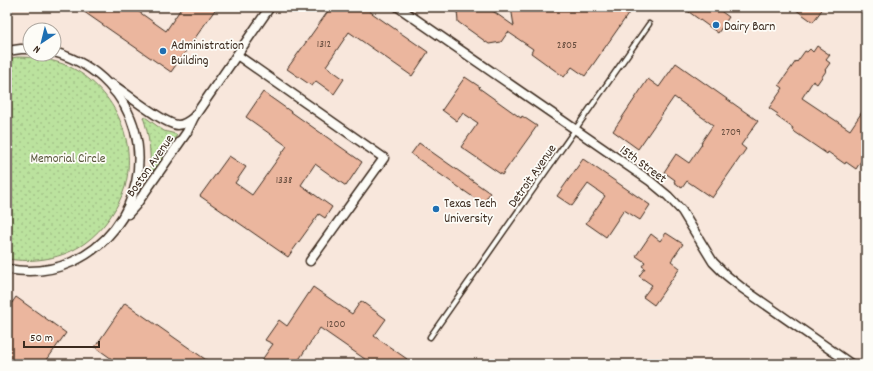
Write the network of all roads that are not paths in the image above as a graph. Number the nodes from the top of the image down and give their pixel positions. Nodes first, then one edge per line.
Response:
1 (270, 7) edge
2 (398, 7) edge
3 (649, 24) dead end
4 (22, 49) edge
5 (7, 51) edge
6 (62, 54) edge
7 (237, 55) junction
8 (101, 77) junction
9 (194, 116) junction
10 (575, 130) junction
11 (118, 225) junction
12 (310, 261) dead end
13 (7, 269) edge
14 (430, 337) dead end
15 (851, 364) edge

1 - 7 street, Boston Avenue
2 - 10 street, 15th Street
3 - 10 lane, Detroit Avenue
4 - 5 street
6 - 8 street
7 - 9 street, Boston Avenue
7 - 12 street
8 - 9 street, Boston Avenue
8 - 11 street
9 - 11 street, Boston Avenue
10 - 14 lane, Detroit Avenue
10 - 15 street, 15th Street
11 - 13 street

